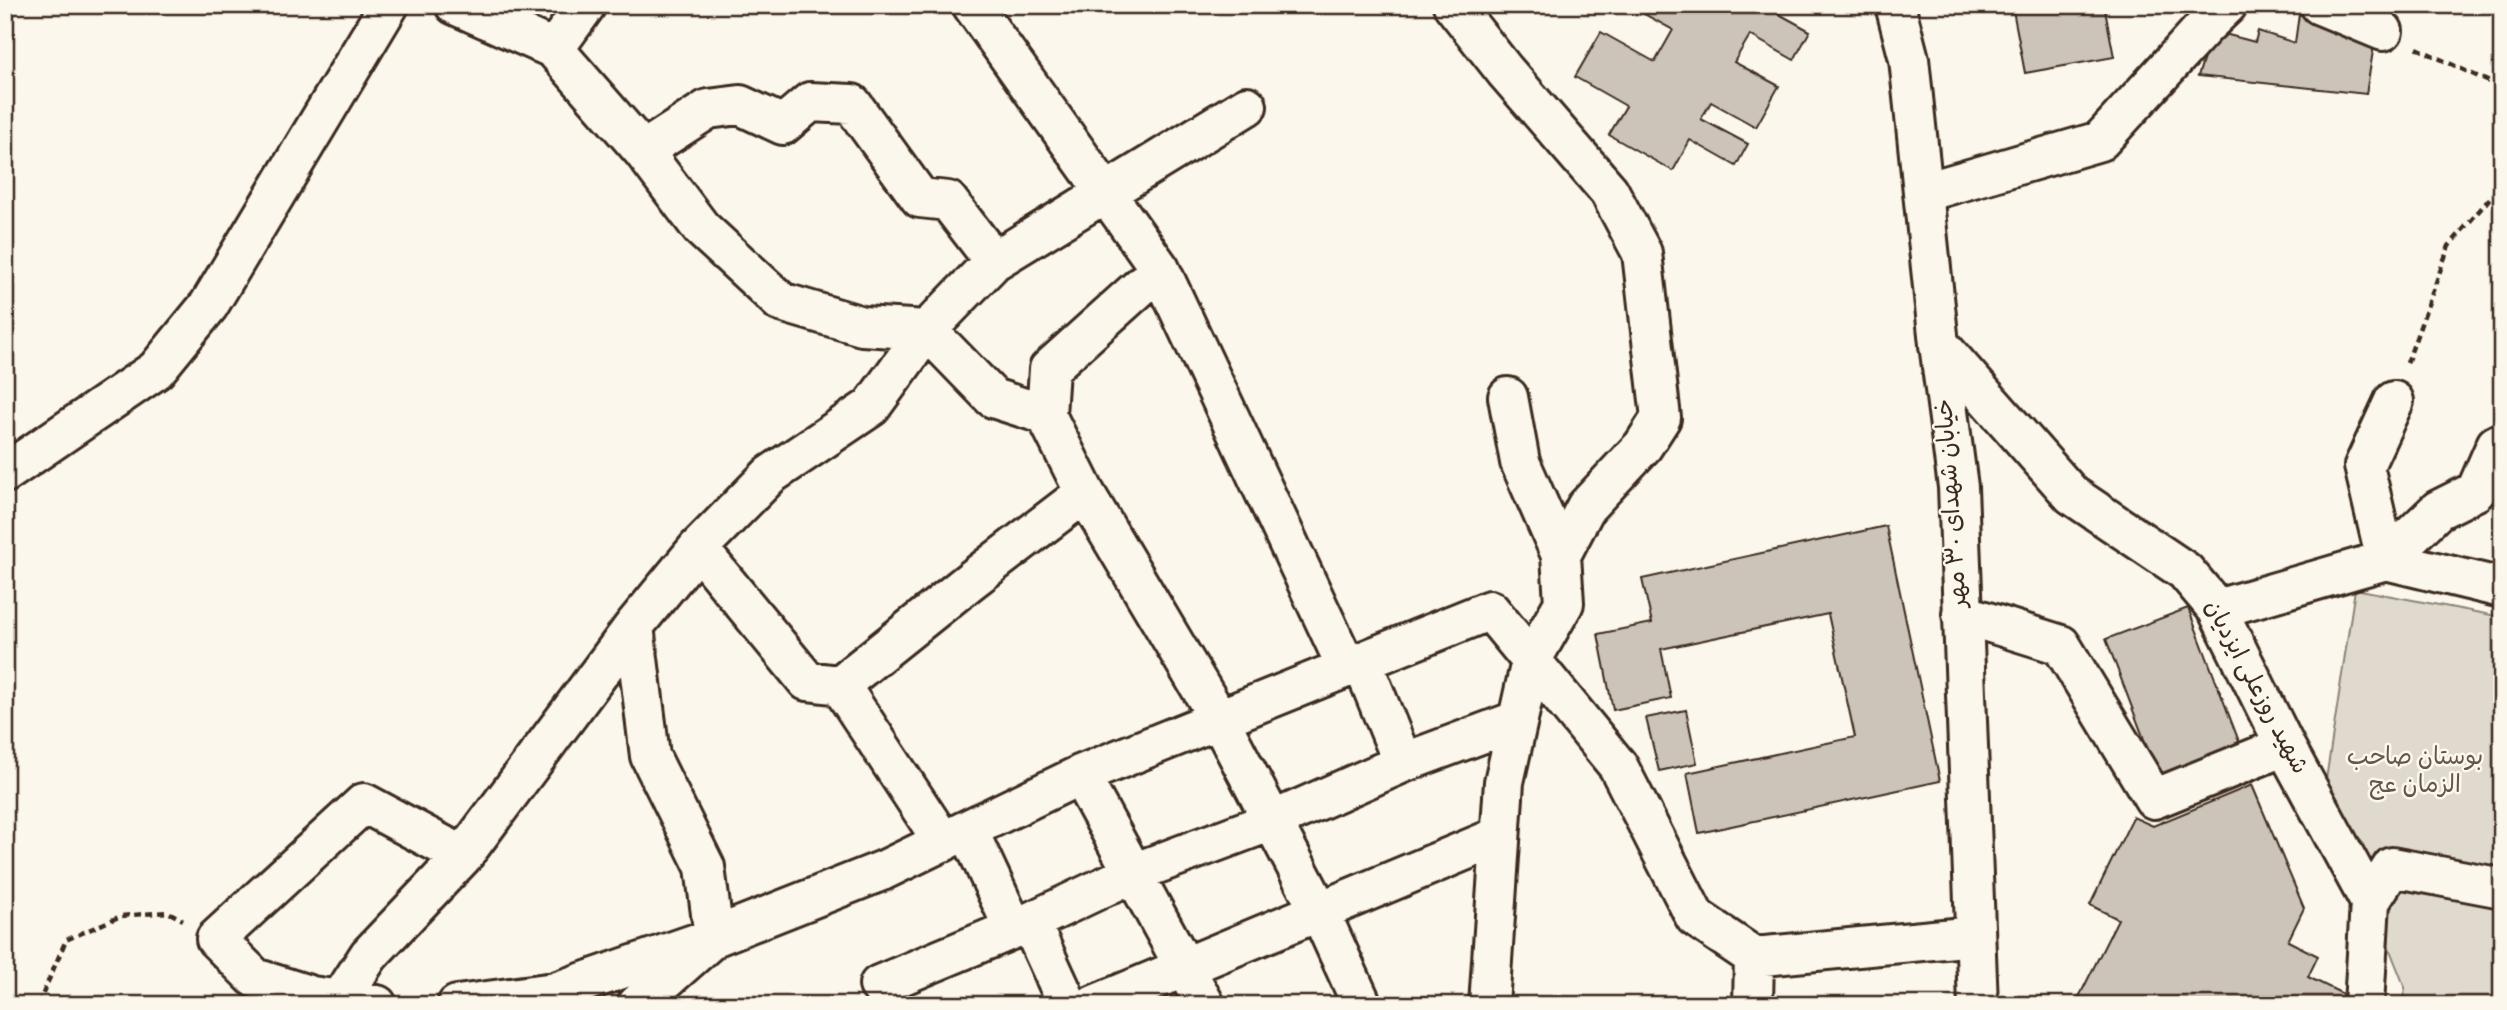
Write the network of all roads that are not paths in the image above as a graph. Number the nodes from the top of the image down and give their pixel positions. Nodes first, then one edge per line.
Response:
1 (389, 5) edge
2 (455, 5) edge
3 (586, 5) edge
4 (972, 5) edge
5 (1452, 5) edge
6 (1895, 5) edge
7 (2227, 5) edge
8 (2320, 5) edge
9 (2383, 31) road end
10 (554, 49) junction
11 (1247, 106) dead end
12 (643, 151) junction
13 (1105, 192) junction
14 (1925, 192) junction
15 (994, 261) junction
16 (1160, 269) junction
17 (927, 330) junction
18 (1940, 344) junction
19 (1508, 397) dead end
20 (2394, 401) road end
21 (1046, 415) junction
22 (2502, 442) edge
23 (5, 473) edge
24 (1085, 493) junction
25 (698, 548) junction
26 (1561, 555) junction
27 (2386, 560) junction
28 (2502, 588) edge
29 (2217, 609) junction
30 (1962, 614) junction
31 (634, 626) junction
32 (1531, 661) junction
33 (1354, 665) junction
34 (840, 685) junction
35 (1219, 719) junction
36 (1518, 720) junction
37 (2285, 746) junction
38 (1403, 763) junction
39 (1080, 775) junction
40 (1272, 821) junction
41 (955, 836) junction
42 (1500, 836) junction
43 (463, 856) junction
44 (1133, 873) junction
45 (2502, 888) edge
46 (2371, 902) junction
47 (1319, 910) junction
48 (1022, 925) junction
49 (1975, 936) junction
50 (714, 937) junction
51 (1754, 957) junction
52 (1186, 966) junction
53 (879, 985) dead end
54 (340, 1000) junction
55 (377, 1005) edge
56 (457, 1005) edge
57 (637, 1005) edge
58 (1068, 1005) edge
59 (1094, 1005) edge
60 (1205, 1005) edge
61 (1362, 1005) edge
62 (1489, 1005) edge
63 (1753, 1005) edge
64 (1978, 1005) edge
65 (2364, 1005) edge

1 - 23 street
2 - 10 street
3 - 10 street
4 - 13 street
5 - 26 street
6 - 14 street, خیابان شهدای ۳۰ مهر
7 - 14 street
8 - 9 street
10 - 12 street
11 - 13 street
12 - 15 street
12 - 17 street
13 - 15 street
13 - 16 street
14 - 18 street, خیابان شهدای ۳۰ مهر
15 - 17 street
16 - 21 street
16 - 33 street
17 - 21 street
17 - 25 street
18 - 29 street, شهید روزعلی ایزدیان
18 - 30 street, خیابان شهدای ۳۰ مهر
19 - 26 street
20 - 27 street
21 - 24 street
22 - 27 street
24 - 34 street
24 - 35 street
25 - 31 street
25 - 34 street
26 - 32 street
27 - 28 street
27 - 29 street
29 - 37 street, شهید روزعلی ایزدیان
30 - 37 street
30 - 49 street, خیابان شهدای ۳۰ مهر
31 - 43 street
31 - 50 street
32 - 33 street
32 - 36 street
32 - 51 street
33 - 35 street
33 - 38 street
34 - 41 street
35 - 39 street
35 - 40 street
36 - 38 street
36 - 42 street
37 - 46 street, شهید روزعلی ایزدیان
38 - 40 street
39 - 41 street
39 - 44 street
40 - 44 street
40 - 47 street
41 - 48 street
41 - 50 street
42 - 47 street
42 - 62 street
43 - 54 street
43 - 54 street
44 - 48 street
44 - 52 street
45 - 46 street
46 - 65 street
47 - 52 street
47 - 61 street
48 - 53 street
48 - 58 street
49 - 51 street
49 - 64 street, خیابان شهدای ۳۰ مهر
50 - 56 street
50 - 57 street
51 - 63 street
52 - 59 street
52 - 60 street
54 - 55 street

